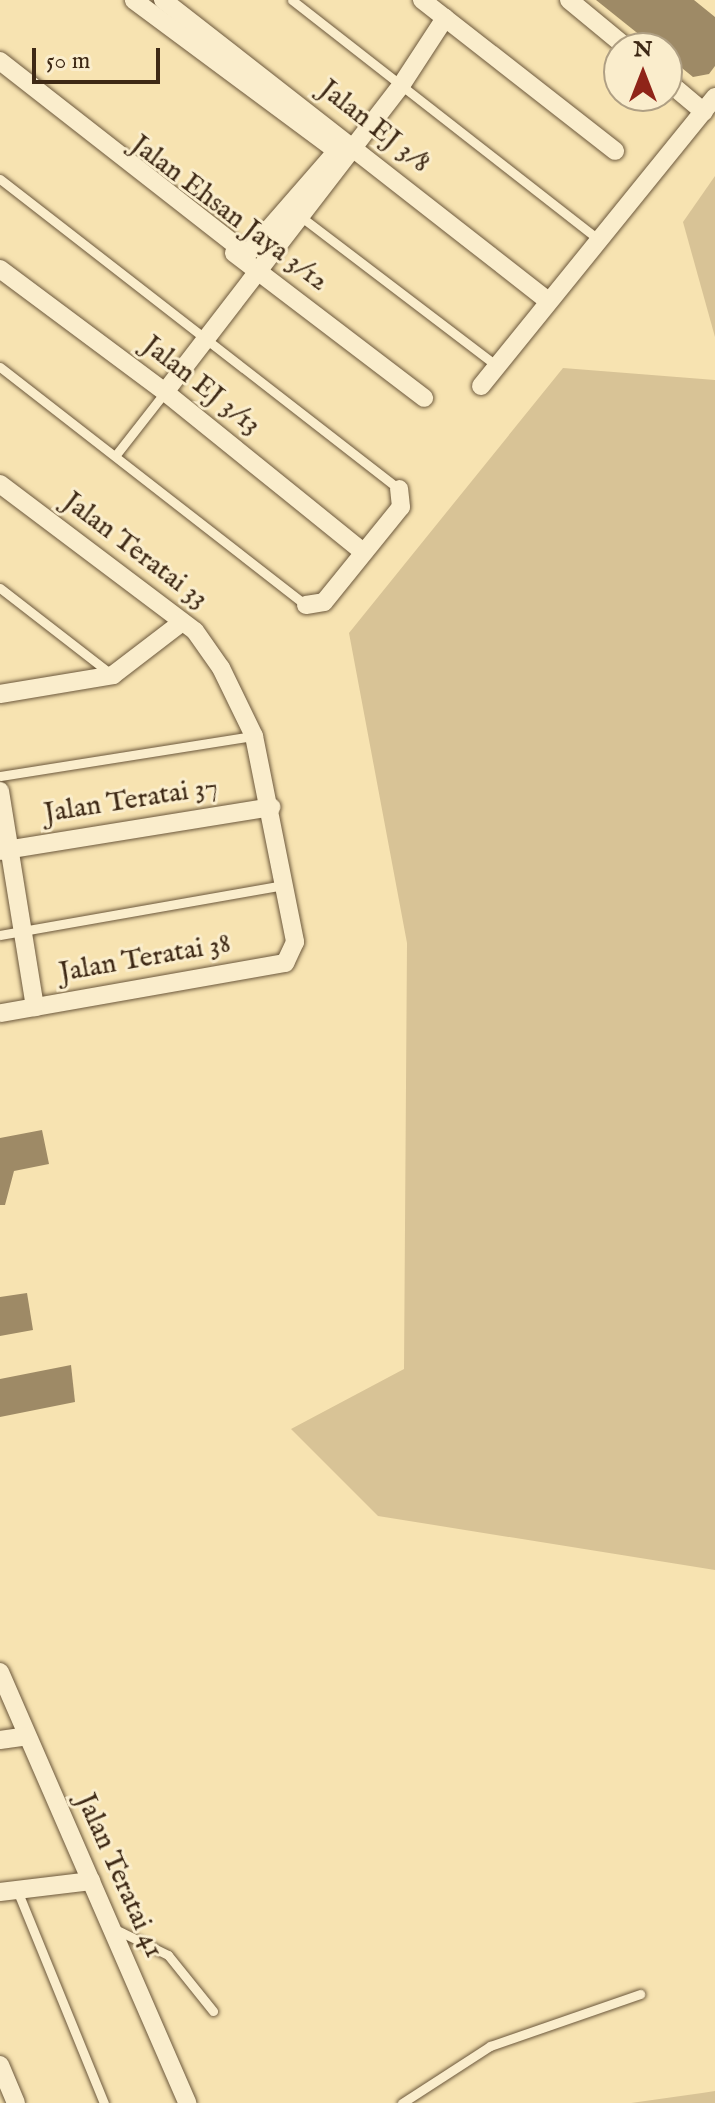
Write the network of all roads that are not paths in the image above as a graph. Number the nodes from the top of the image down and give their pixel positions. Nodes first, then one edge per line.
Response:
1 (134, 0) edge
2 (163, 0) edge
3 (292, 0) edge
4 (422, 0) edge
5 (569, 0) edge
6 (445, 18) junction
7 (608, 32) edge
8 (0, 61) edge
9 (0, 73) edge
10 (402, 84) junction
11 (683, 90) edge
12 (710, 104) edge
13 (354, 147) junction
14 (615, 151) dead end
15 (0, 179) edge
16 (300, 216) junction
17 (597, 238) junction
18 (0, 269) edge
19 (258, 271) junction
20 (548, 301) junction
21 (208, 336) junction
22 (497, 366) junction
23 (0, 367) edge
24 (481, 386) dead end
25 (165, 392) junction
26 (424, 398) dead end
27 (115, 456) junction
28 (0, 484) edge
29 (399, 489) joint
30 (363, 552) junction
31 (0, 588) edge
32 (306, 605) joint
33 (182, 622) junction
34 (113, 675) junction
35 (0, 694) edge
36 (254, 736) junction
37 (0, 776) edge
38 (0, 791) edge
39 (271, 807) junction
40 (5, 850) edge
41 (285, 885) junction
42 (23, 931) junction
43 (0, 935) edge
44 (294, 951) joint
45 (35, 1007) junction
46 (0, 1013) edge
47 (0, 1672) edge
48 (27, 1736) junction
49 (0, 1740) edge
50 (91, 1881) junction
51 (8, 1891) edge
52 (112, 1927) junction
53 (640, 1994) dead end
54 (213, 2011) dead end
55 (0, 2065) edge
56 (16, 2103) edge
57 (104, 2103) edge
58 (187, 2103) edge
59 (402, 2103) edge

1 - 8 street
2 - 13 street, Jalan EJ 3/8
3 - 10 lane
4 - 6 street
5 - 7 street
6 - 10 street
6 - 14 street
9 - 19 street, Jalan Ehsan Jaya 3/12
10 - 13 street
10 - 17 lane
11 - 12 street
12 - 17 street
13 - 16 street
13 - 20 street, Jalan EJ 3/8
15 - 21 lane
16 - 19 street
16 - 22 lane
17 - 20 street
18 - 25 street, Jalan EJ 3/13
19 - 21 street
19 - 26 street, Jalan Ehsan Jaya 3/12
20 - 22 street
21 - 25 street
21 - 29 lane
22 - 24 street
23 - 27 lane
25 - 27 lane
25 - 30 street, Jalan EJ 3/13
27 - 32 lane
28 - 33 street, Jalan Teratai 33
29 - 30 street
30 - 32 street
31 - 34 lane
33 - 34 street
33 - 36 street, Jalan Teratai 33
34 - 35 street
36 - 37 lane
36 - 39 street, Jalan Teratai 33
38 - 40 street
39 - 40 street, Jalan Teratai 37
39 - 41 street, Jalan Teratai 33
40 - 42 street
41 - 42 lane
41 - 44 street, Jalan Teratai 33
42 - 43 lane
42 - 45 street
44 - 45 street, Jalan Teratai 38
45 - 46 street, Jalan Teratai 38
47 - 48 street, Jalan Teratai 41
48 - 49 street
48 - 50 street, Jalan Teratai 41
50 - 51 street
50 - 52 street, Jalan Teratai 41
51 - 57 lane
52 - 54 lane
52 - 58 street, Jalan Teratai 41
53 - 59 lane
55 - 56 street

